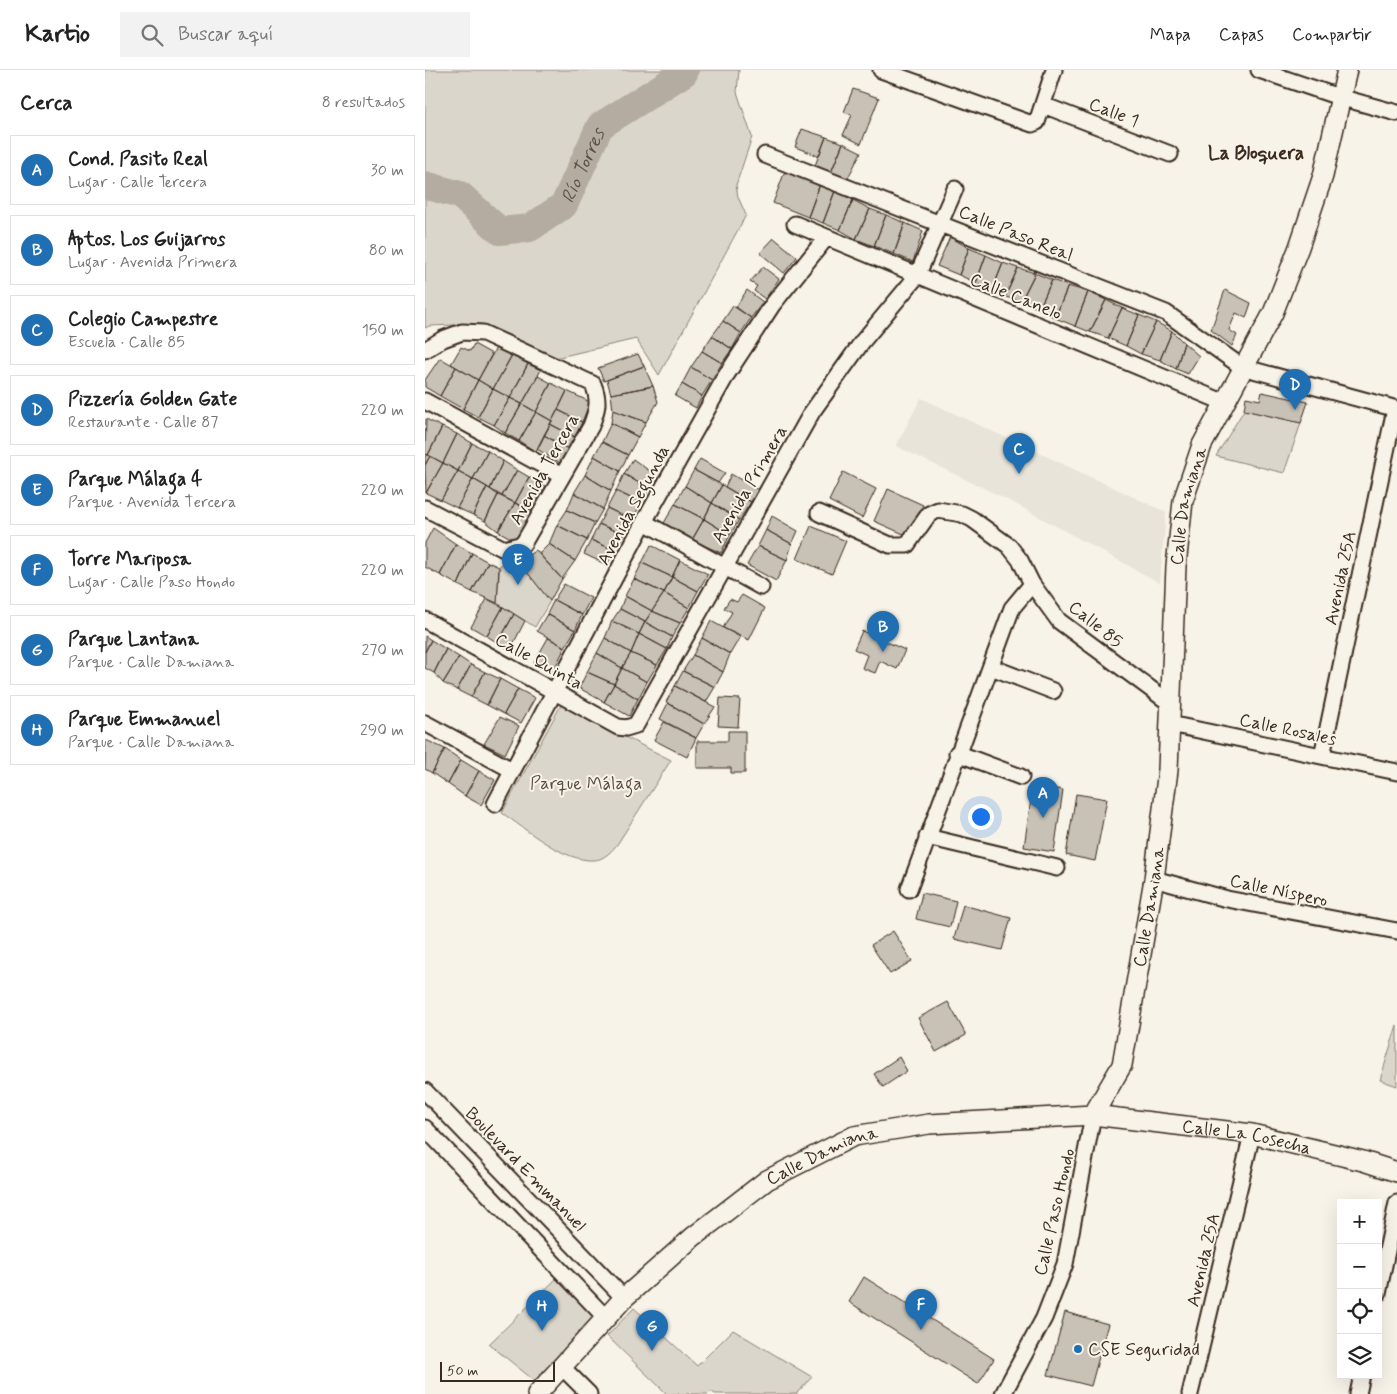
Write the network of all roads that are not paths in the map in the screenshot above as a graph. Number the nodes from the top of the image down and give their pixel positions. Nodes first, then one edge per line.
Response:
1 (881, 70) edge
2 (1054, 70) edge
3 (1259, 70) edge
4 (1347, 70) edge
5 (1339, 97) junction
6 (1043, 105) junction
7 (1397, 113) edge
8 (1170, 154) dead end
9 (765, 156) dead end
10 (955, 189) dead end
11 (940, 223) junction
12 (795, 224) dead end
13 (826, 238) junction
14 (917, 276) junction
15 (425, 350) edge
16 (1242, 367) junction
17 (425, 401) edge
18 (1223, 402) junction
19 (1396, 409) edge
20 (562, 476) junction
21 (425, 508) edge
22 (819, 513) dead end
23 (644, 522) junction
24 (723, 567) junction
25 (1032, 584) junction
26 (761, 587) dead end
27 (425, 620) edge
28 (991, 667) junction
29 (554, 691) junction
30 (1053, 691) dead end
31 (1171, 704) junction
32 (425, 723) edge
33 (1170, 724) junction
34 (636, 725) joint
35 (957, 753) junction
36 (1322, 756) junction
37 (512, 770) junction
38 (1397, 772) edge
39 (1021, 777) dead end
40 (495, 804) dead end
41 (927, 837) junction
42 (1057, 868) dead end
43 (1154, 879) junction
44 (909, 889) dead end
45 (1397, 931) edge
46 (425, 1091) edge
47 (448, 1114) junction
48 (1093, 1115) junction
49 (427, 1133) edge
50 (1251, 1134) junction
51 (1397, 1172) edge
52 (1397, 1203) edge
53 (1379, 1289) edge
54 (624, 1298) junction
55 (605, 1317) junction
56 (561, 1366) junction
57 (1360, 1379) edge
58 (537, 1394) edge
59 (589, 1394) edge
60 (1003, 1394) edge
61 (1190, 1394) edge
62 (1358, 1394) edge

1 - 6 street
2 - 6 street
3 - 5 street
4 - 5 street, Calle Damiana
5 - 7 street
5 - 16 street, Calle Damiana
6 - 8 street, Calle 1
9 - 11 street, Calle Paso Real
10 - 11 street, Avenida Primera
11 - 14 street, Avenida Primera
11 - 16 street, Calle Paso Real
12 - 13 street, Calle Canelo
13 - 14 street, Calle Canelo
13 - 23 street, Avenida Segunda
14 - 18 street, Calle Canelo
14 - 24 street, Avenida Primera
15 - 20 street, Avenida Tercera
16 - 18 street, Calle Damiana
16 - 19 street
17 - 20 street
18 - 31 street, Calle Damiana
19 - 36 street, Avenida 25A
20 - 21 street, Avenida Tercera
22 - 25 street, Calle 85
23 - 24 street
23 - 29 street, Avenida Segunda
24 - 26 street
24 - 34 street, Avenida Primera
25 - 28 street
25 - 31 street, Calle 85
27 - 29 street, Calle Quinta
28 - 30 street
28 - 35 street
29 - 34 street, Calle Quinta
29 - 37 street, Avenida Segunda
31 - 33 street, Calle Damiana
32 - 37 street
33 - 36 street, Calle Rosales
33 - 43 street, Calle Damiana
35 - 39 street
35 - 41 street
36 - 38 street, Calle Rosales
37 - 40 street, Avenida Segunda
41 - 42 street
41 - 44 street
43 - 45 street, Calle Níspero
43 - 48 street, Calle Damiana
46 - 47 street, Boulevard Emmanuel
47 - 49 street
47 - 54 street, Boulevard Emmanuel
48 - 50 street, Calle La Cosecha
48 - 54 street, Calle Damiana
48 - 60 street, Calle Paso Hondo
49 - 55 street
50 - 51 street, Calle La Cosecha
50 - 61 street, Avenida 25A
52 - 53 street
54 - 55 street, Calle Damiana
55 - 56 street, Calle Damiana
56 - 58 street, Calle Damiana
56 - 59 street
57 - 62 street

